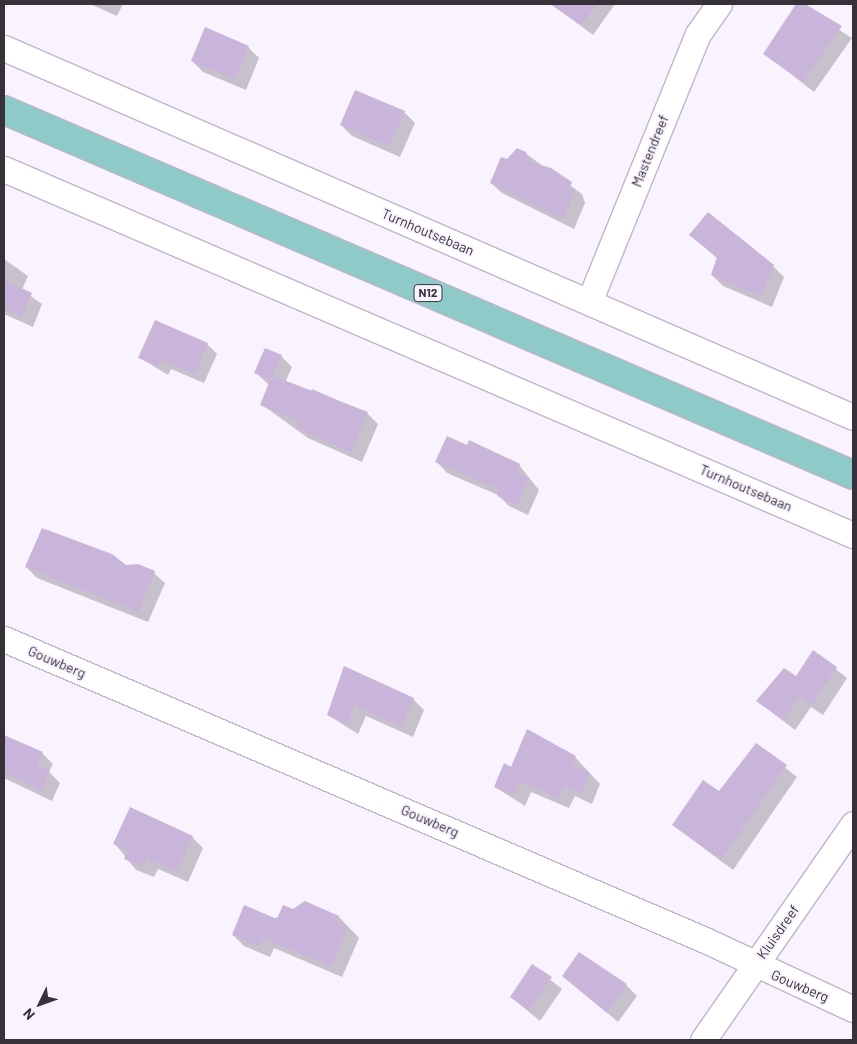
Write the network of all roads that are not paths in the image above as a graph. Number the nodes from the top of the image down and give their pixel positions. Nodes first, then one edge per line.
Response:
1 (719, 4) edge
2 (4, 48) edge
3 (4, 110) edge
4 (4, 169) edge
5 (589, 302) junction
6 (853, 417) edge
7 (853, 475) edge
8 (853, 535) edge
9 (4, 639) edge
10 (853, 824) edge
11 (754, 966) junction
12 (853, 1009) edge
13 (703, 1040) edge

1 - 5 street, Mastendreef
2 - 5 street, Turnhoutsebaan
3 - 7 main road, N12
4 - 8 street, Turnhoutsebaan
5 - 6 street, Turnhoutsebaan
9 - 11 street, Gouwberg
10 - 11 street, Kluisdreef
11 - 12 street, Gouwberg
11 - 13 street, Kluisdreef

